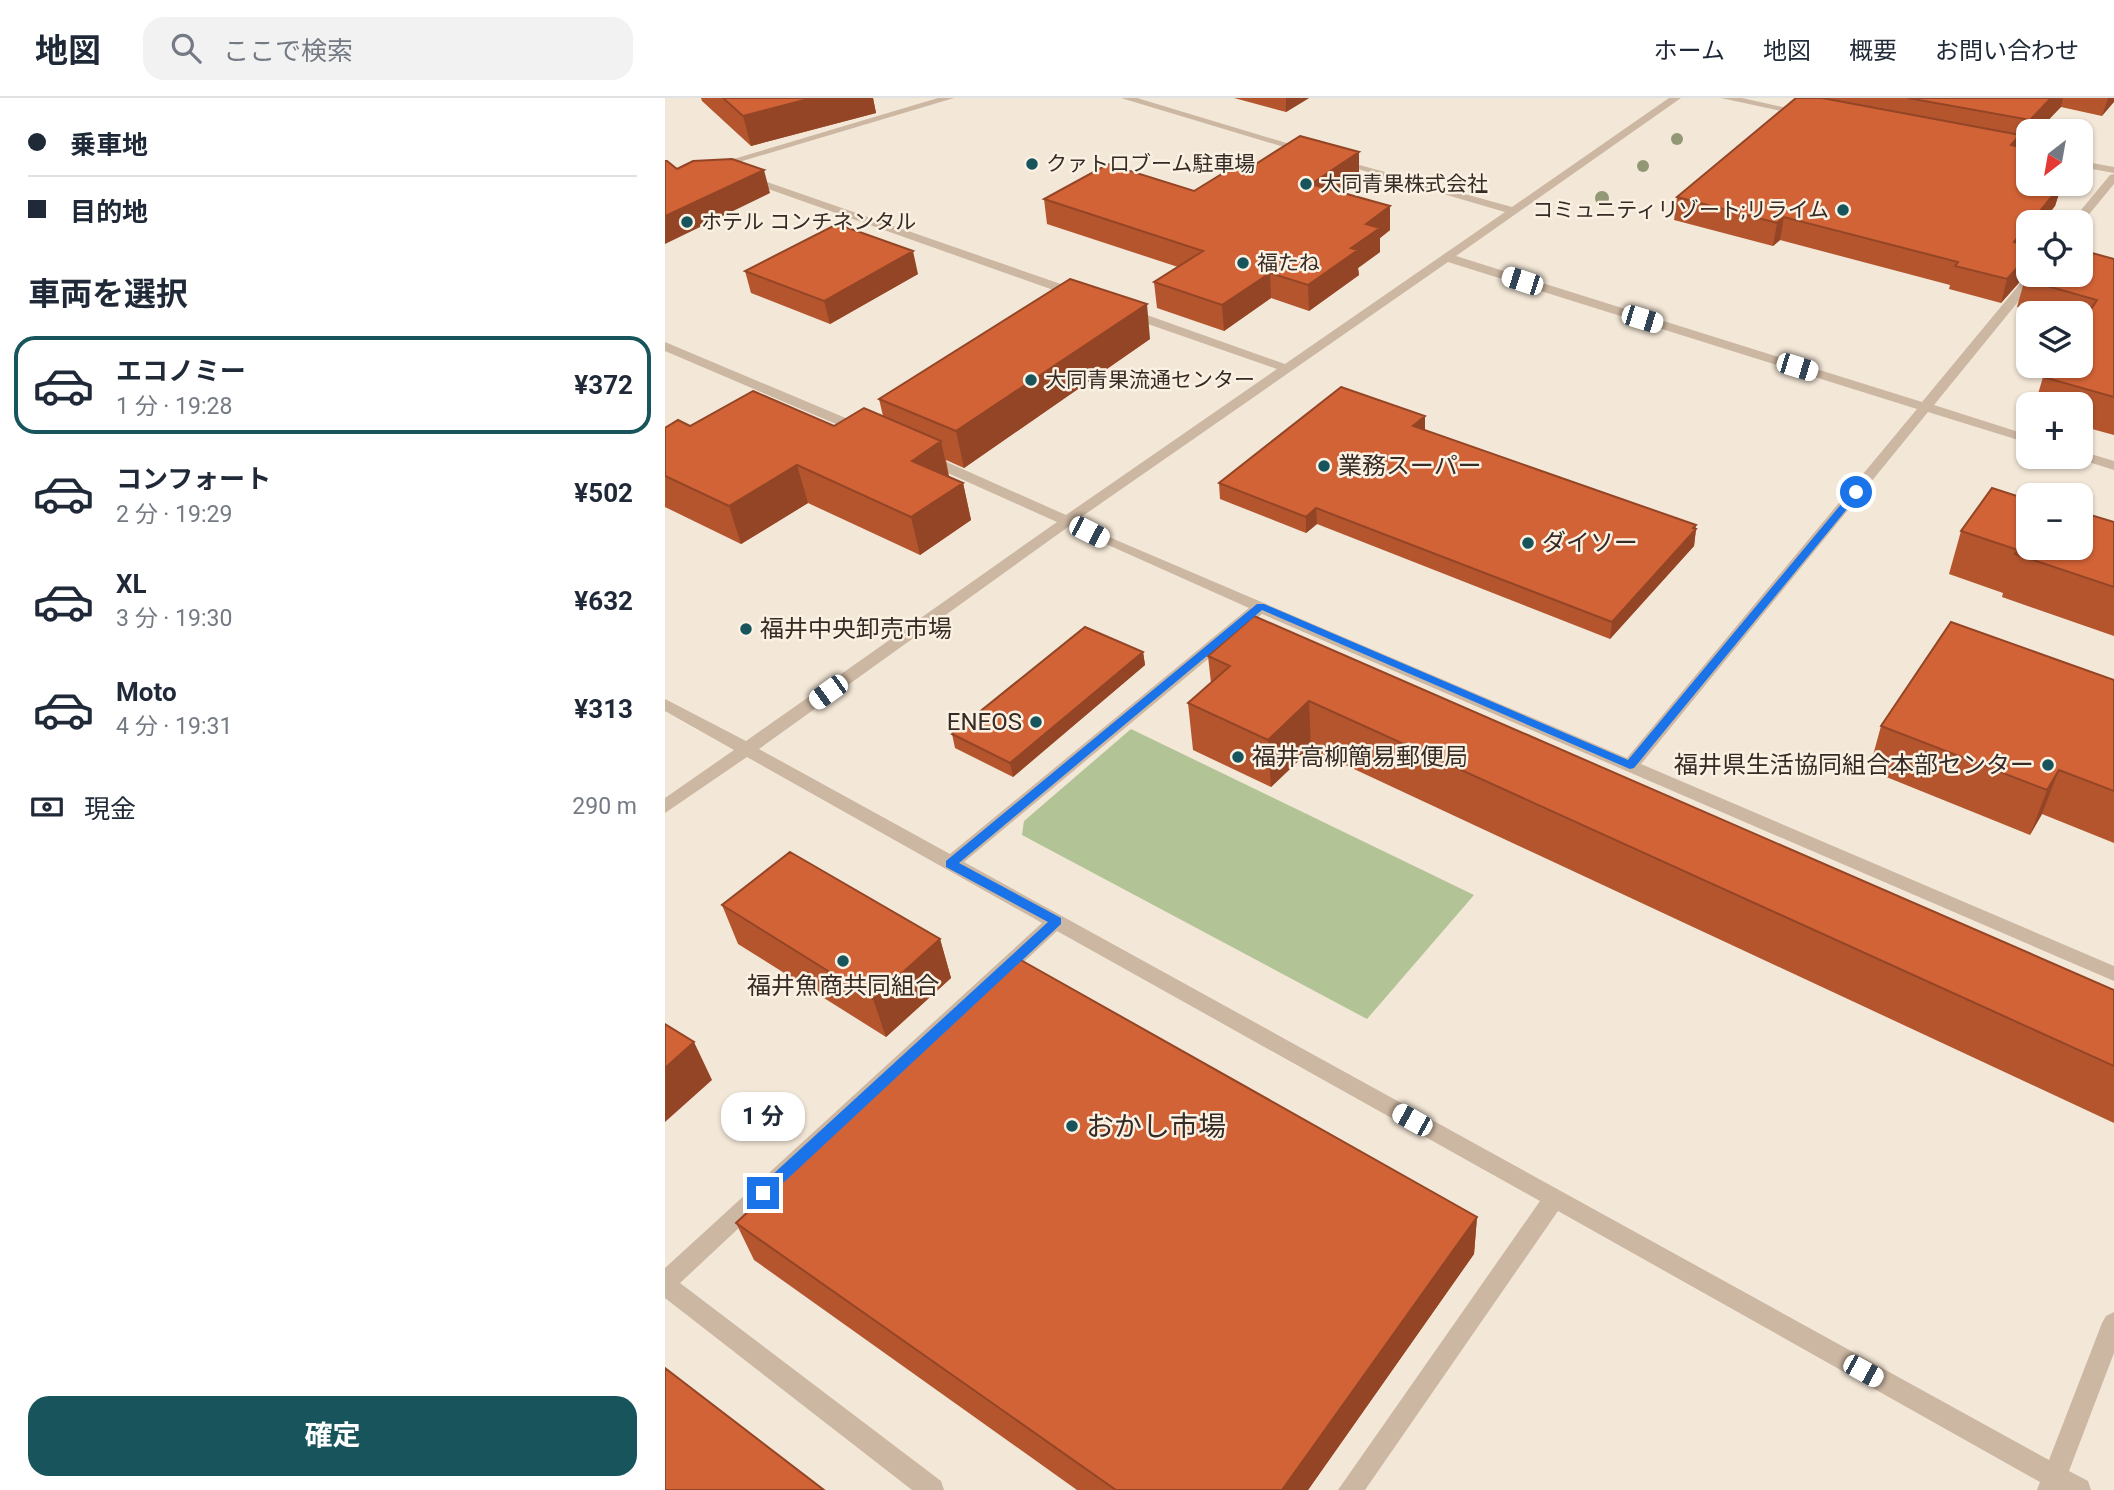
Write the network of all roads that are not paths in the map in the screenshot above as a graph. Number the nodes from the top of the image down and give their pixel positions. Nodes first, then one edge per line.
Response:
1 (949, 98) edge
2 (1126, 98) edge
3 (1676, 98) edge
4 (1726, 98) edge
5 (1812, 114) edge
6 (2093, 166) edge
7 (2114, 170) edge
8 (2114, 177) edge
9 (2087, 210) edge
10 (1515, 211) junction
11 (1449, 258) junction
12 (2024, 287) edge
13 (1087, 298) edge
14 (1113, 307) edge
15 (665, 346) edge
16 (1288, 369) junction
17 (1926, 407) junction
18 (2016, 435) edge
19 (879, 438) edge
20 (917, 454) edge
21 (2093, 459) edge
22 (2114, 466) edge
23 (1067, 521) junction
24 (1261, 606) junction
25 (665, 704) edge
26 (747, 750) junction
27 (1630, 765) junction
28 (665, 807) edge
29 (950, 864) junction
30 (1056, 921) junction
31 (2114, 974) edge
32 (1554, 1199) junction
33 (665, 1284) edge
34 (2114, 1323) edge
35 (2051, 1483) edge
36 (932, 1490) edge
37 (1350, 1490) edge
38 (2079, 1490) edge

1 - 13 street
2 - 10 street
3 - 10 street
4 - 5 street
6 - 7 street
8 - 9 street
10 - 11 street
11 - 16 street
11 - 17 street
12 - 17 street
14 - 16 street
15 - 19 street
16 - 23 street
17 - 18 street
17 - 27 street
20 - 23 street
21 - 22 street
23 - 24 street
23 - 26 street
24 - 27 street
24 - 29 street
25 - 26 street
26 - 28 street
26 - 29 street
27 - 31 street
29 - 30 street
30 - 32 street
30 - 33 street
32 - 35 street
32 - 37 street
33 - 36 street
34 - 35 street
35 - 38 street

